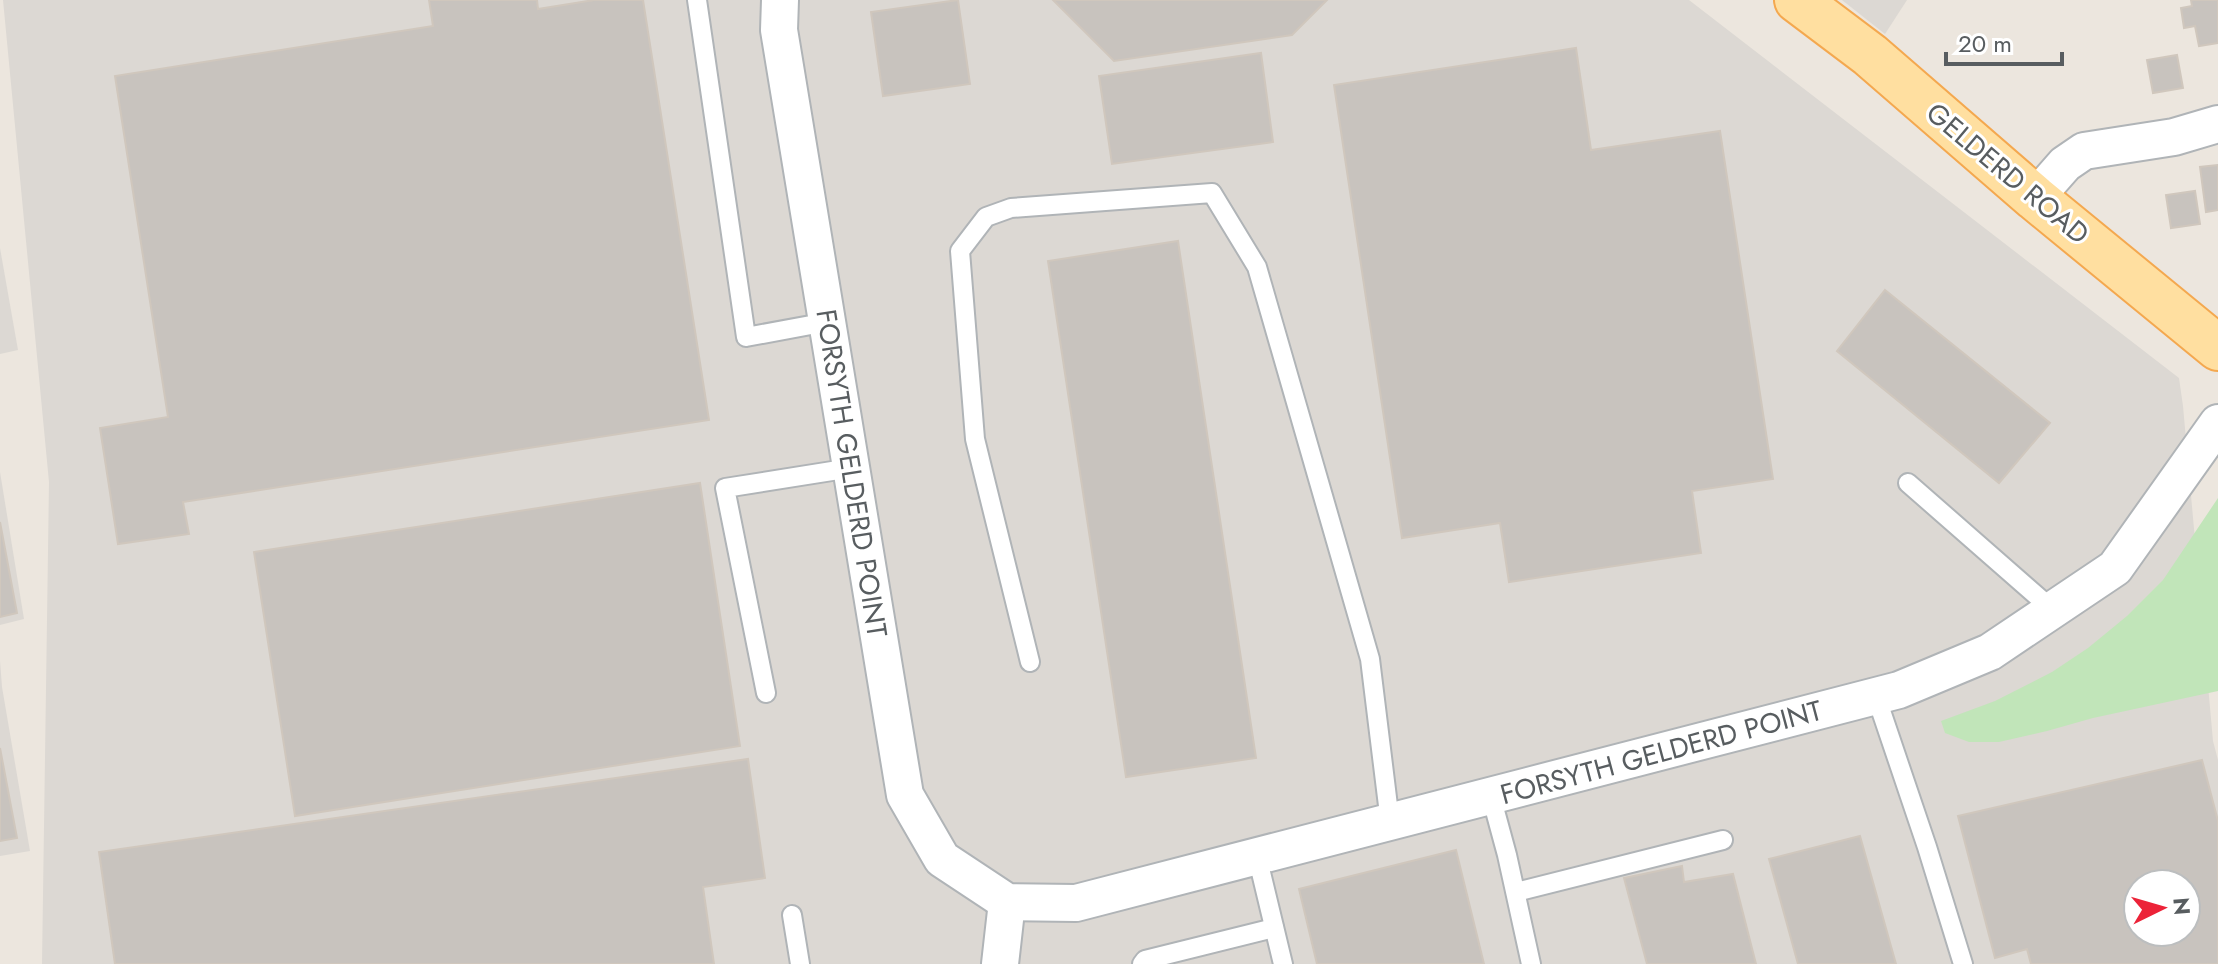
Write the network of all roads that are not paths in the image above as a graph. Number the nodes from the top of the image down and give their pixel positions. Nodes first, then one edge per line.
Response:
1 (697, 0) edge
2 (780, 0) edge
3 (1797, 0) edge
4 (2218, 124) edge
5 (2035, 198) junction
6 (827, 322) junction
7 (2218, 348) edge
8 (2218, 423) edge
9 (851, 468) junction
10 (1908, 483) dead end
11 (2053, 610) junction
12 (1030, 662) dead end
13 (766, 693) dead end
14 (1876, 696) junction
15 (1491, 796) junction
16 (1390, 822) junction
17 (1723, 840) dead end
18 (1257, 856) junction
19 (1516, 892) junction
20 (1007, 902) junction
21 (792, 915) dead end
22 (1274, 928) junction
23 (800, 964) edge
24 (1000, 964) edge
25 (1142, 964) edge
26 (1283, 964) edge
27 (1531, 964) edge
28 (1963, 964) edge

1 - 6 lane
2 - 6 street, FORSYTH GELDERD POINT
3 - 5 main road, GELDERD ROAD
4 - 5 street
5 - 7 main road, GELDERD ROAD
6 - 9 street, FORSYTH GELDERD POINT
8 - 11 street, FORSYTH GELDERD POINT
9 - 13 lane
9 - 20 street, FORSYTH GELDERD POINT
10 - 11 lane
11 - 14 street, FORSYTH GELDERD POINT
12 - 16 lane
14 - 15 street, FORSYTH GELDERD POINT
14 - 28 lane
15 - 16 street, FORSYTH GELDERD POINT
15 - 19 lane
16 - 18 street, FORSYTH GELDERD POINT
17 - 19 lane
18 - 20 street, FORSYTH GELDERD POINT
18 - 22 lane
19 - 27 lane
20 - 24 street
21 - 23 lane
22 - 25 lane
22 - 26 lane

